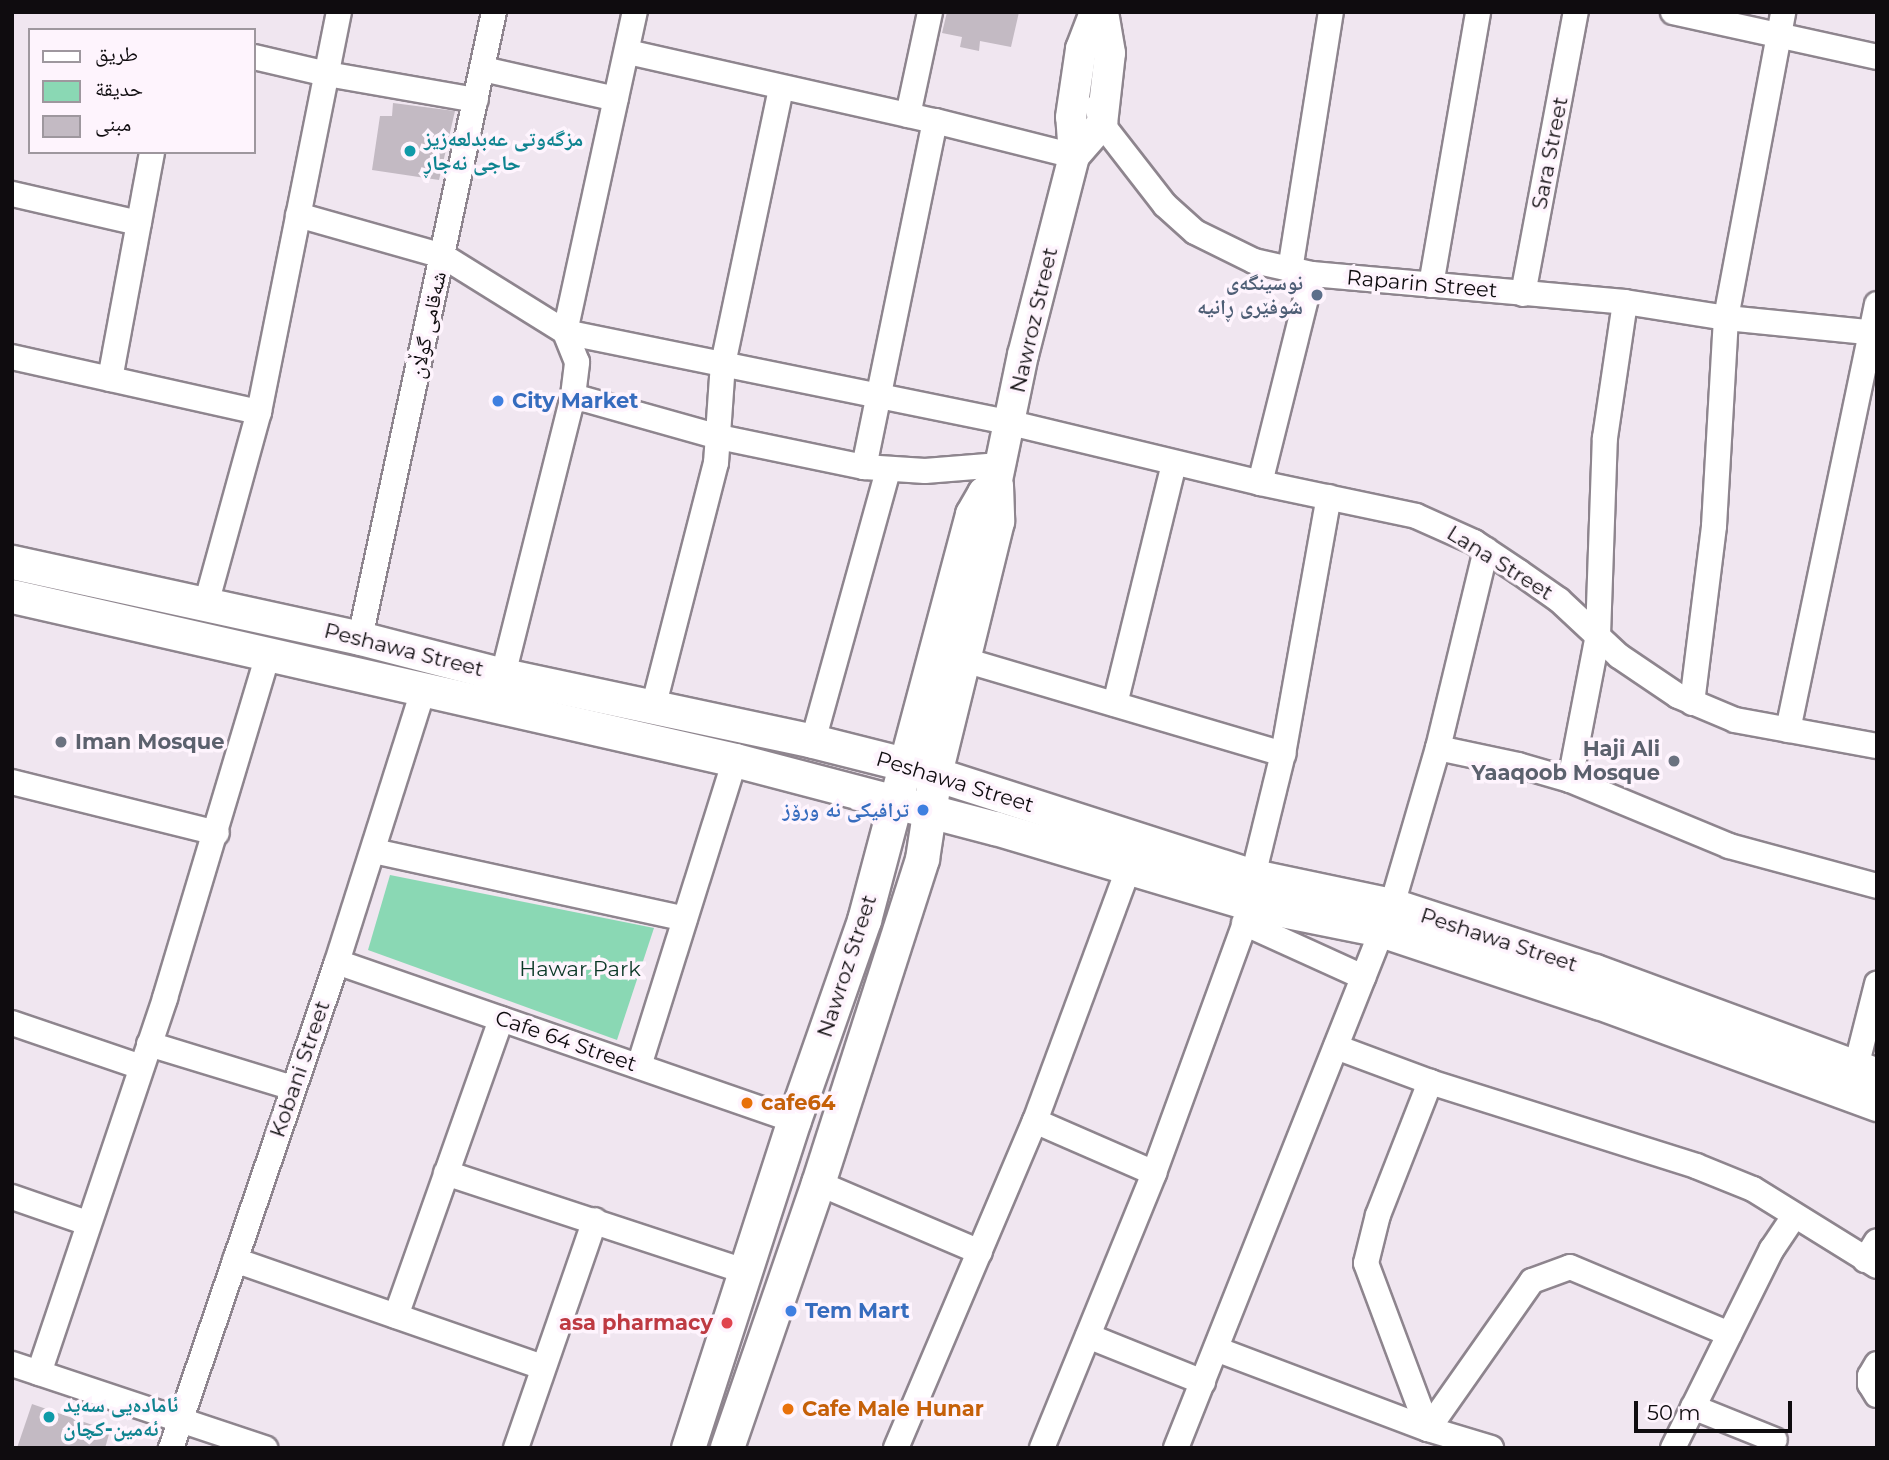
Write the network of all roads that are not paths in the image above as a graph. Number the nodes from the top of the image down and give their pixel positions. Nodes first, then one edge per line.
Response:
1 (339, 12) edge
2 (494, 12) edge
3 (635, 12) edge
4 (930, 12) edge
5 (1095, 12) edge
6 (1103, 12) edge
7 (1331, 12) edge
8 (1478, 12) edge
9 (1576, 12) edge
10 (1673, 12) edge
11 (1781, 24) edge
12 (1081, 48) junction
13 (628, 52) junction
14 (256, 57) edge
15 (1877, 57) edge
16 (483, 69) junction
17 (327, 74) junction
18 (781, 88) junction
19 (616, 99) junction
20 (476, 100) junction
21 (908, 115) junction
22 (934, 121) junction
23 (1102, 124) junction
24 (152, 154) edge
25 (1074, 156) junction
26 (12, 194) edge
27 (298, 215) junction
28 (139, 223) junction
29 (443, 256) junction
30 (1301, 272) junction
31 (1431, 285) junction
32 (1523, 294) junction
33 (1625, 302) junction
34 (1877, 304) edge
35 (1726, 318) junction
36 (565, 332) junction
37 (1873, 333) edge
38 (12, 357) edge
39 (723, 364) junction
40 (110, 379) junction
41 (877, 394) junction
42 (573, 396) junction
43 (259, 412) junction
44 (1011, 423) junction
45 (719, 438) junction
46 (1174, 464) junction
47 (876, 469) junction
48 (998, 475) junction
49 (1260, 483) junction
50 (1329, 496) junction
51 (1486, 550) junction
52 (12, 562) edge
53 (131, 587) junction
54 (12, 596) edge
55 (206, 604) junction
56 (123, 621) junction
57 (1598, 635) junction
58 (360, 638) junction
59 (268, 654) junction
60 (964, 660) junction
61 (503, 675) junction
62 (424, 688) junction
63 (1692, 703) junction
64 (1115, 704) junction
65 (653, 708) junction
66 (1788, 730) junction
67 (813, 741) junction
68 (1877, 746) edge
69 (1438, 748) junction
70 (1283, 754) junction
71 (735, 760) junction
72 (919, 769) junction
73 (1570, 780) junction
74 (14, 787) edge
75 (897, 803) junction
76 (930, 811) junction
77 (217, 833) junction
78 (374, 851) junction
79 (1128, 870) junction
80 (1877, 886) edge
81 (1250, 901) junction
82 (1387, 918) junction
83 (685, 919) junction
84 (337, 962) junction
85 (1363, 977) junction
86 (1877, 985) edge
87 (501, 1019) junction
88 (12, 1023) edge
89 (1336, 1047) junction
90 (145, 1055) junction
91 (639, 1066) junction
92 (1866, 1071) edge
93 (1430, 1082) junction
94 (293, 1088) junction
95 (1877, 1104) edge
96 (794, 1120) junction
97 (1035, 1121) junction
98 (446, 1173) junction
99 (1154, 1173) junction
100 (818, 1182) junction
101 (12, 1197) edge
102 (1794, 1216) junction
103 (595, 1220) junction
104 (87, 1223) junction
105 (980, 1252) junction
106 (1873, 1256) edge
107 (235, 1261) junction
108 (747, 1272) junction
109 (396, 1316) junction
110 (1729, 1334) junction
111 (1088, 1336) junction
112 (1216, 1349) junction
113 (12, 1364) edge
114 (1877, 1364) edge
115 (543, 1367) junction
116 (39, 1373) junction
117 (1203, 1382) junction
118 (1877, 1395) edge
119 (1693, 1407) junction
120 (180, 1420) junction
121 (1428, 1429) junction
122 (1775, 1440) dead end
123 (171, 1448) edge
124 (265, 1448) edge
125 (516, 1448) edge
126 (688, 1448) edge
127 (727, 1448) edge
128 (896, 1448) edge
129 (1042, 1448) edge
130 (1176, 1448) edge
131 (1491, 1448) edge
132 (1673, 1448) edge

1 - 17 street
2 - 16 street, شەقامی گوڵان
3 - 13 street
4 - 21 street
5 - 12 street, Nawroz Street
6 - 23 street
7 - 30 street
8 - 31 street
9 - 32 street, Sara Street
10 - 11 street
11 - 15 street
11 - 35 street
12 - 23 street, Raparin Street
12 - 25 street, Nawroz Street
13 - 18 street
13 - 19 street
14 - 17 street
16 - 19 street
16 - 20 street, شەقامی گوڵان
17 - 20 street
17 - 27 street
18 - 21 street
18 - 39 street
19 - 36 street
20 - 29 street, شەقامی گوڵان
21 - 22 street
22 - 25 street
22 - 41 street
23 - 25 street, Nawroz Street
23 - 30 street, Raparin Street
24 - 28 street
25 - 44 street, Nawroz Street
26 - 28 street
27 - 29 street
27 - 43 street
28 - 40 street
29 - 36 street
29 - 58 street, شەقامی گوڵان
30 - 31 street, Raparin Street
30 - 49 street
31 - 32 street, Raparin Street
32 - 33 street, Raparin Street
33 - 35 street, Raparin Street
33 - 57 street
34 - 37 street
35 - 37 street, Raparin Street
35 - 63 street
36 - 39 street, Lana Street
36 - 42 street
37 - 66 street
38 - 40 street
39 - 41 street, Lana Street
39 - 45 street
40 - 43 street
41 - 44 street, Lana Street
41 - 47 street
42 - 45 street
42 - 61 street
43 - 55 street
44 - 46 street, Lana Street
44 - 48 street, Nawroz Street
45 - 47 street
45 - 65 street
46 - 49 street, Lana Street
46 - 64 street
47 - 48 street
47 - 67 street
48 - 60 main road, Nawroz Street
48 - 72 main road, Nawroz Street
49 - 50 street, Lana Street
50 - 51 street, Lana Street
50 - 70 street
51 - 57 street, Lana Street
51 - 69 street
52 - 53 main road, Peshawa Street
53 - 55 main road, Peshawa Street
53 - 56 main road
54 - 56 main road, Peshawa Street
55 - 58 main road, Peshawa Street
56 - 59 main road, Peshawa Street
57 - 63 street, Lana Street
57 - 73 street
58 - 61 main road, Peshawa Street
59 - 62 main road, Peshawa Street
59 - 77 street
60 - 64 street
60 - 72 main road, Nawroz Street
61 - 65 main road, Peshawa Street
62 - 71 main road, Peshawa Street
62 - 78 street, Kobani Street
63 - 66 street, Lana Street
64 - 70 street
65 - 67 main road, Peshawa Street
66 - 68 street, Lana Street
67 - 72 main road, Peshawa Street
69 - 73 street
69 - 82 street
70 - 81 street
71 - 75 main road, Peshawa Street
71 - 83 street
72 - 75 main road, Nawroz Street
72 - 76 main road, Nawroz Street
72 - 81 main road, Peshawa Street
73 - 80 street
74 - 77 street
75 - 76 main road, Peshawa Street
75 - 96 main road, Nawroz Street
76 - 79 main road, Peshawa Street
76 - 100 main road, Nawroz Street
77 - 90 street
78 - 83 street
78 - 84 street, Kobani Street
79 - 81 main road, Peshawa Street
79 - 97 street
81 - 82 main road, Peshawa Street
81 - 85 street
81 - 99 street
82 - 85 street
82 - 92 main road, Peshawa Street
82 - 95 main road, Peshawa Street
83 - 91 street
84 - 87 street, Cafe 64 Street
84 - 94 street, Kobani Street
85 - 89 street
86 - 92 street
87 - 91 street, Cafe 64 Street
87 - 98 street
88 - 90 street
89 - 93 street
89 - 112 street
90 - 94 street
90 - 104 street
91 - 96 street, Cafe 64 Street
93 - 102 street
93 - 121 street
94 - 107 street, Kobani Street
96 - 108 main road, Nawroz Street
97 - 99 street
97 - 105 street
98 - 103 street
98 - 109 street
99 - 111 street
100 - 105 street
100 - 127 main road, Nawroz Street
101 - 104 street
102 - 106 street
102 - 110 street
103 - 108 street
103 - 115 street
104 - 116 street
105 - 128 street
107 - 109 street
107 - 120 street, Kobani Street
108 - 126 main road, Nawroz Street
109 - 115 street
110 - 119 street
110 - 121 street
111 - 117 street
111 - 129 street
112 - 117 street
112 - 121 street
113 - 116 street
114 - 118 street
115 - 125 street
116 - 120 street
117 - 130 street
119 - 122 street
119 - 132 street
120 - 123 street, Kobani Street
120 - 124 street
121 - 131 street

